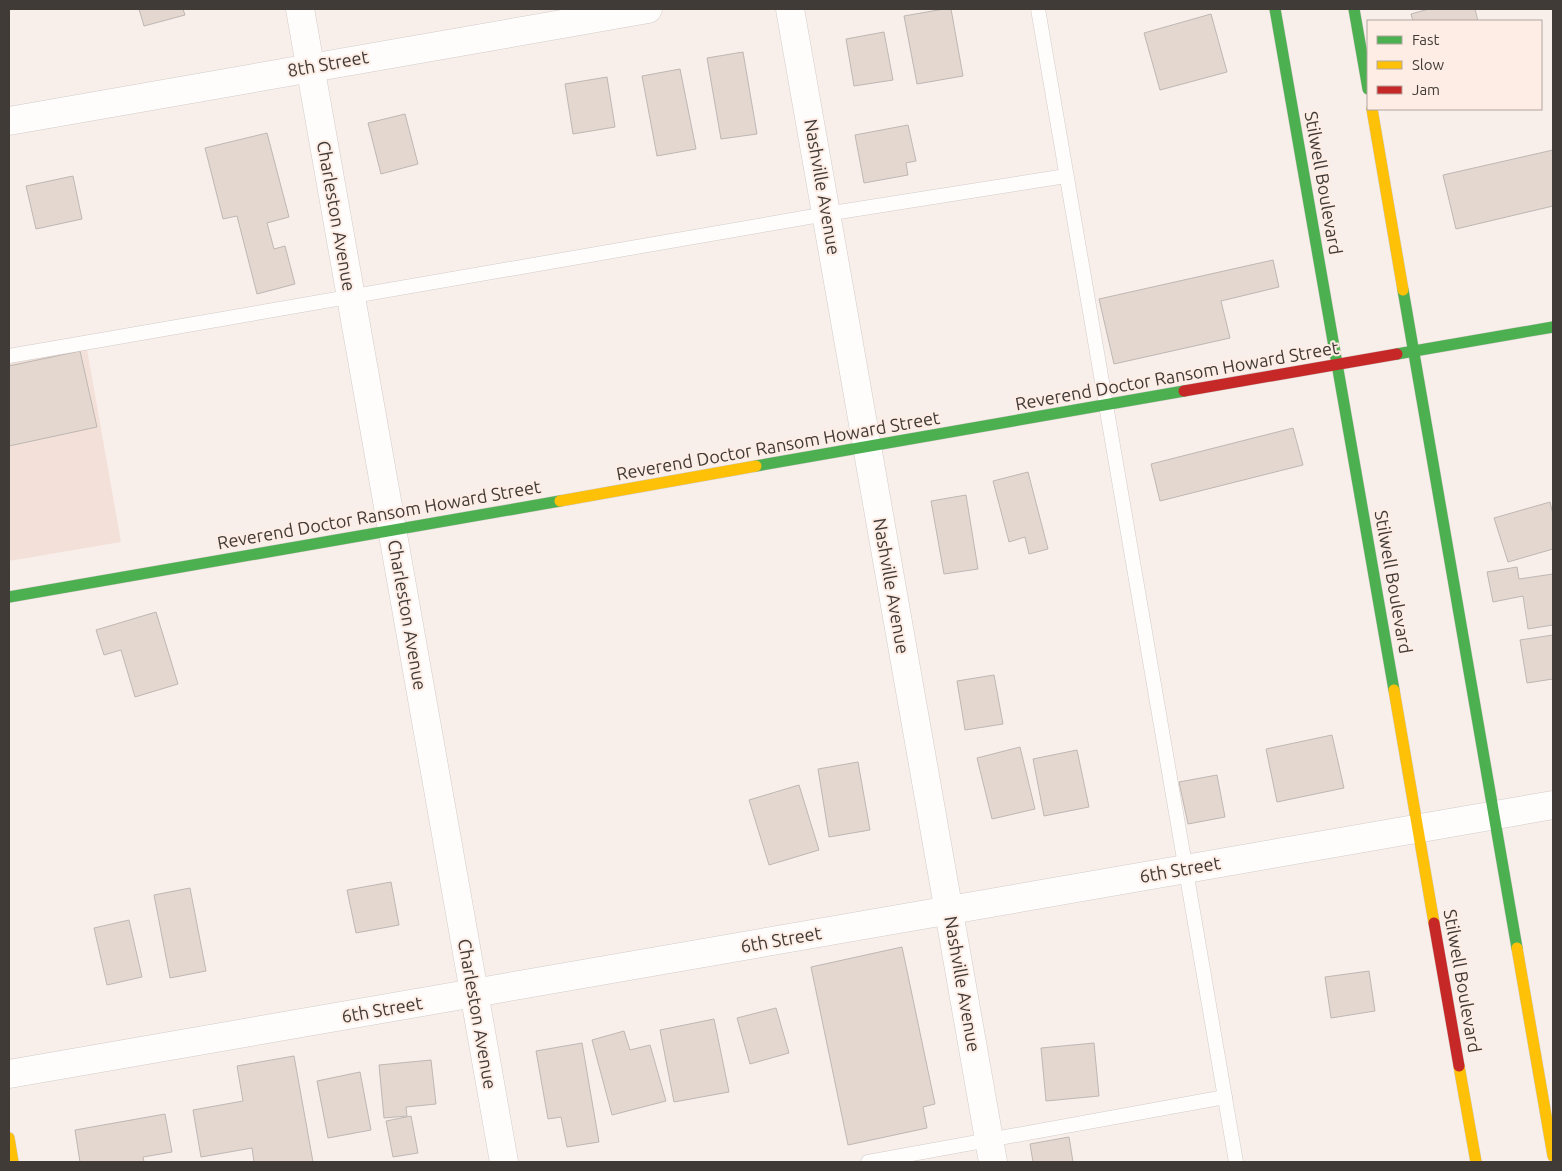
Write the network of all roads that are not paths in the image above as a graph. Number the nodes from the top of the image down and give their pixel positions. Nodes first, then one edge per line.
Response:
1 (300, 9) edge
2 (648, 9) edge
3 (790, 9) edge
4 (1038, 9) edge
5 (1275, 9) edge
6 (1354, 9) edge
7 (310, 67) junction
8 (1367, 83) edge
9 (1372, 110) edge
10 (9, 121) edge
11 (1066, 176) junction
12 (826, 214) junction
13 (350, 295) junction
14 (1553, 327) edge
15 (1414, 352) junction
16 (9, 356) edge
17 (1338, 366) junction
18 (1105, 406) junction
19 (867, 448) junction
20 (392, 531) junction
21 (9, 597) edge
22 (1553, 805) edge
23 (1495, 815) junction
24 (1418, 828) junction
25 (1187, 868) junction
26 (949, 910) junction
27 (474, 994) junction
28 (9, 1074) edge
29 (1225, 1097) junction
30 (9, 1138) edge
31 (991, 1151) edge
32 (1553, 1156) edge
33 (13, 1162) edge
34 (504, 1162) edge
35 (868, 1162) edge
36 (1236, 1162) edge
37 (1476, 1162) edge

1 - 7 street, Charleston Avenue
2 - 7 street, 8th Street
3 - 12 street, Nashville Avenue
4 - 11 lane
5 - 17 main road, Stilwell Boulevard
6 - 8 main road
7 - 10 street, 8th Street
7 - 13 street, Charleston Avenue
9 - 15 main road
11 - 12 lane
11 - 18 lane
12 - 13 lane
12 - 19 street, Nashville Avenue
13 - 16 lane
13 - 20 street, Charleston Avenue
14 - 15 main road, Reverend Doctor Ransom Howard Street
15 - 17 main road, Reverend Doctor Ransom Howard Street
15 - 23 main road
17 - 18 main road, Reverend Doctor Ransom Howard Street
17 - 24 main road, Stilwell Boulevard
18 - 19 main road, Reverend Doctor Ransom Howard Street
18 - 25 lane
19 - 20 main road, Reverend Doctor Ransom Howard Street
19 - 26 street, Nashville Avenue
20 - 21 main road, Reverend Doctor Ransom Howard Street
20 - 27 street, Charleston Avenue
22 - 23 street, 6th Street
23 - 24 street, 6th Street
23 - 32 main road
24 - 25 street, 6th Street
24 - 37 main road, Stilwell Boulevard
25 - 26 street, 6th Street
25 - 29 lane
26 - 27 street, 6th Street
26 - 31 street, Nashville Avenue
27 - 28 street, 6th Street
27 - 34 street, Charleston Avenue
29 - 31 lane
29 - 36 lane
30 - 33 main road
31 - 35 lane

